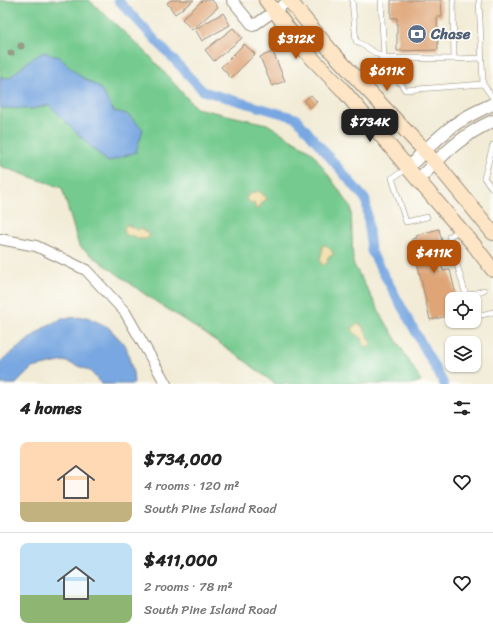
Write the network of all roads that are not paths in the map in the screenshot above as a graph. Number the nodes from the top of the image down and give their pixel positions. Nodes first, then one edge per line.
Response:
1 (232, 0) edge
2 (289, 0) edge
3 (352, 0) edge
4 (381, 0) edge
5 (453, 0) edge
6 (479, 0) edge
7 (270, 5) edge
8 (384, 58) junction
9 (482, 58) junction
10 (454, 59) junction
11 (356, 78) junction
12 (483, 84) junction
13 (493, 98) edge
14 (493, 104) edge
15 (493, 121) edge
16 (493, 146) edge
17 (424, 151) junction
18 (435, 162) junction
19 (408, 168) junction
20 (418, 180) junction
21 (493, 189) edge
22 (427, 217) dead end
23 (460, 229) junction
24 (493, 233) edge
25 (0, 239) edge
26 (493, 270) edge
27 (484, 290) dead end
28 (465, 292) edge
29 (479, 292) edge
30 (493, 312) edge
31 (481, 315) edge
32 (166, 384) edge

1 - 7 street
2 - 7 street
2 - 11 main road
3 - 8 lane
4 - 8 lane
5 - 10 lane
6 - 9 lane
7 - 19 main road
8 - 10 lane
8 - 11 lane
8 - 12 lane
9 - 10 lane
9 - 12 lane
11 - 17 main road
12 - 13 lane
14 - 17 street
15 - 18 street
16 - 21 lane
17 - 18 main road
17 - 19 street
18 - 20 street
18 - 24 main road
19 - 20 main road
19 - 22 lane
20 - 23 main road
23 - 26 main road
23 - 28 lane
25 - 32 street
27 - 29 lane
30 - 31 lane

